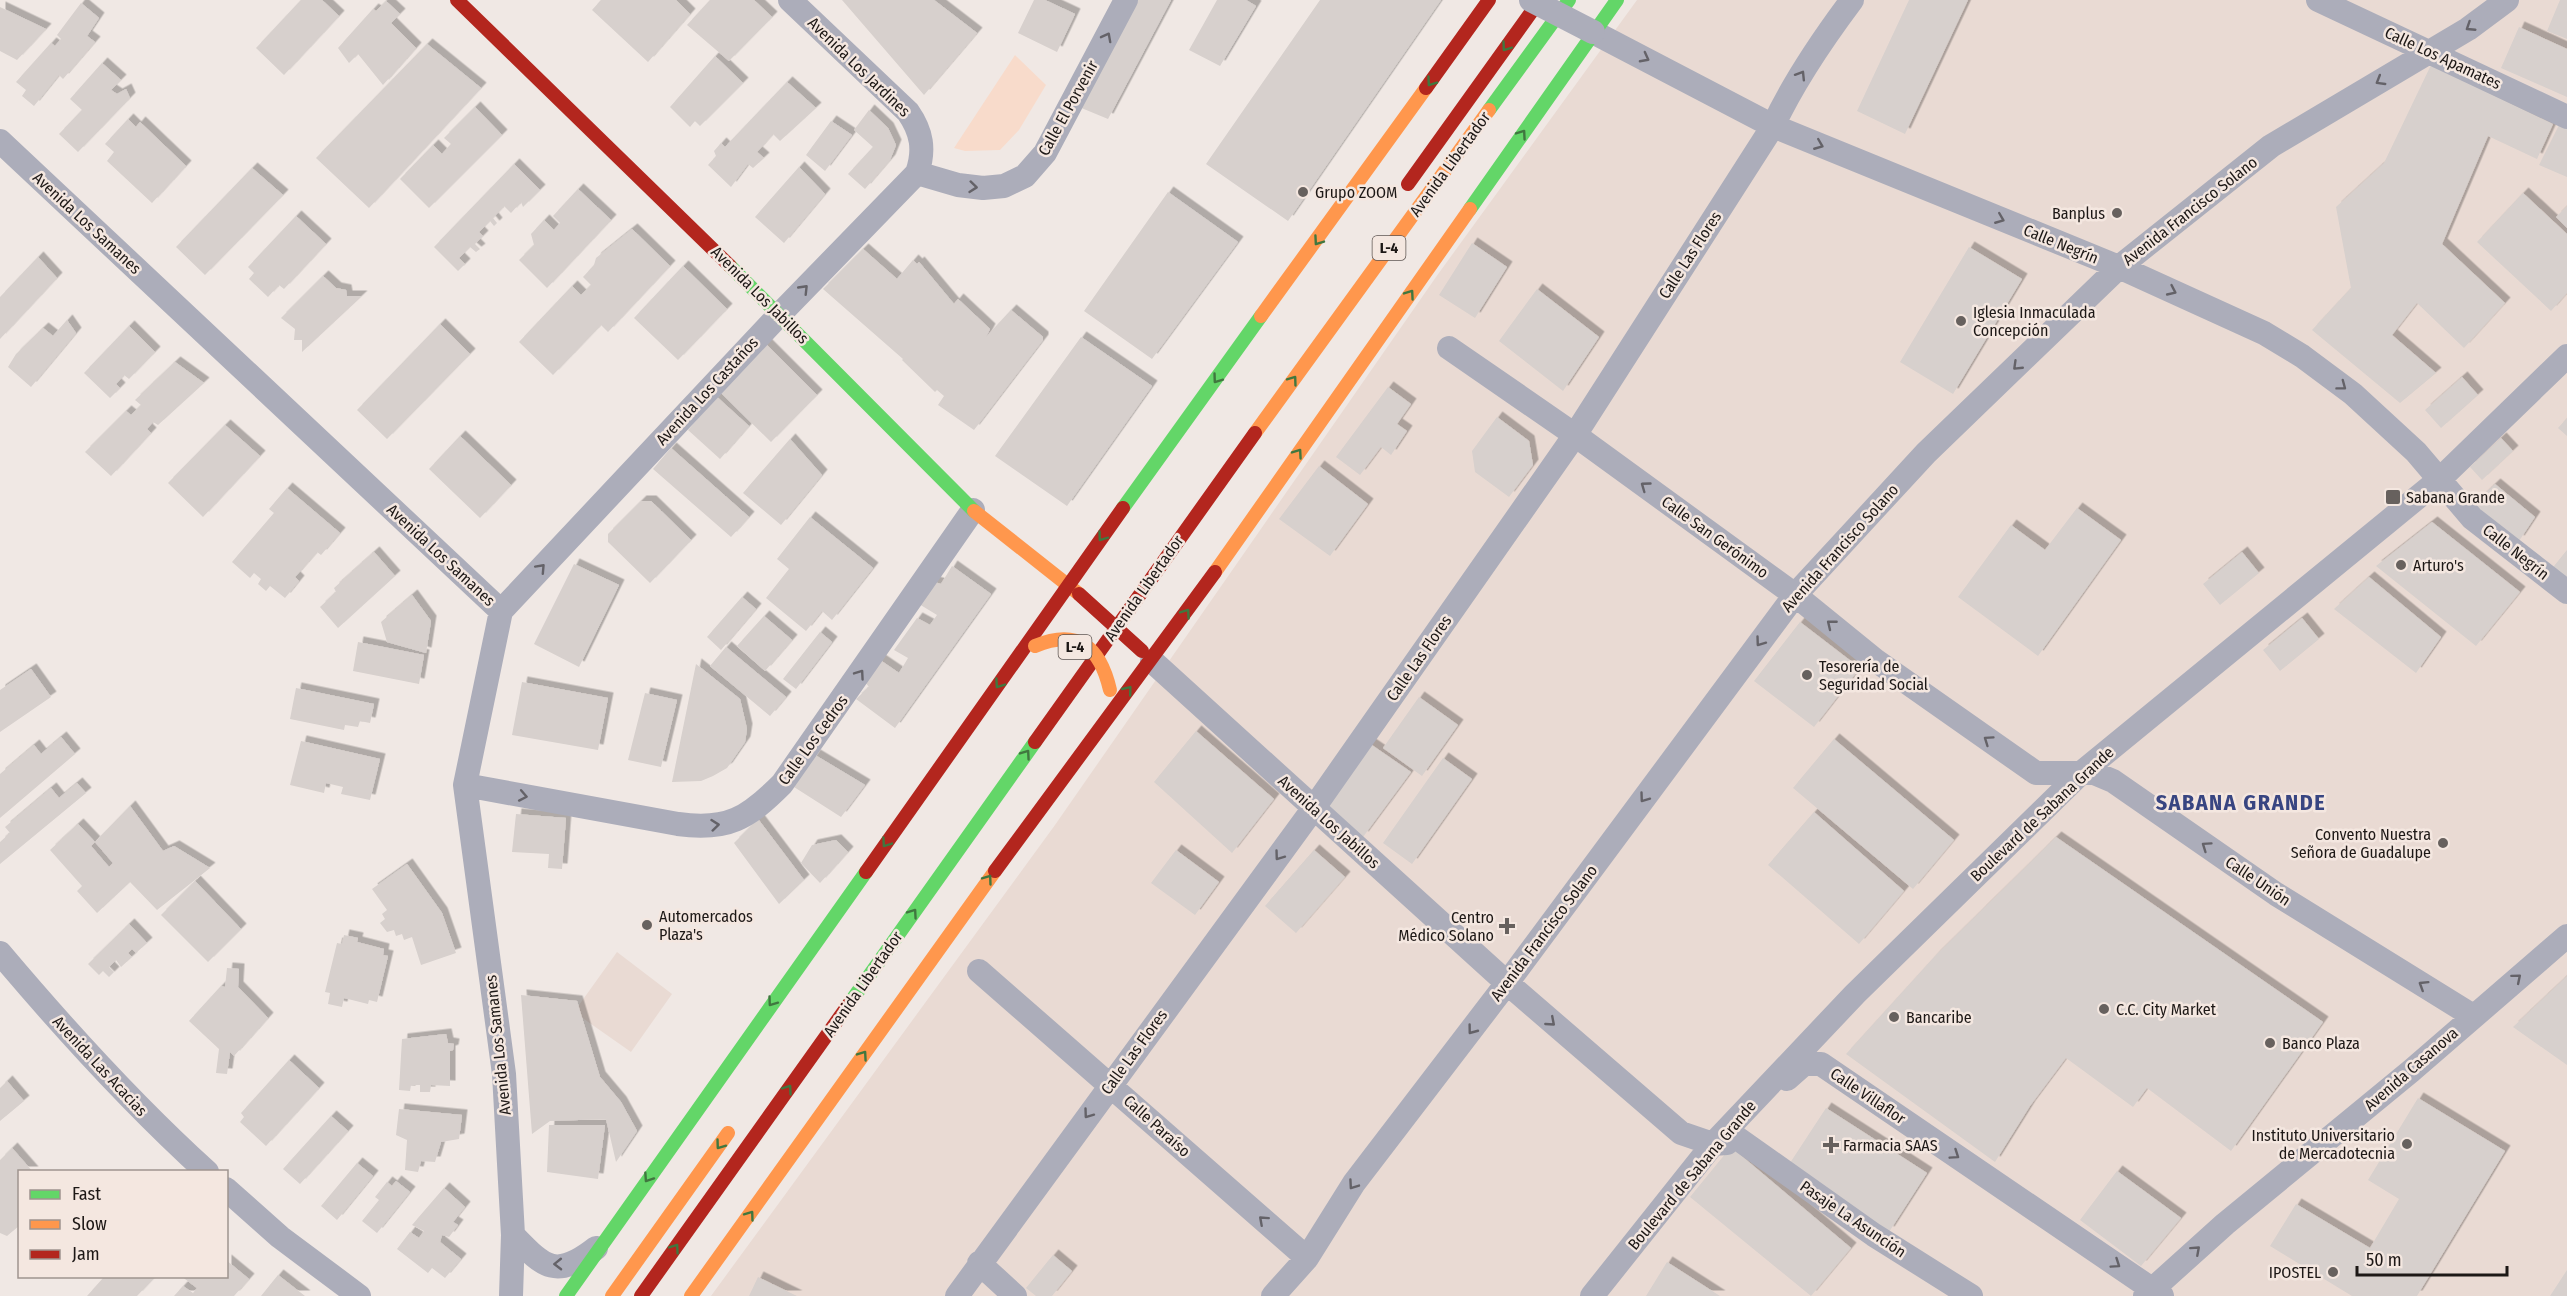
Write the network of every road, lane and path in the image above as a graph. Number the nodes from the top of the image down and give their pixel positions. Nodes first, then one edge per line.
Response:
1 (457, 0) edge
2 (789, 0) edge
3 (1126, 0) edge
4 (1489, 0) edge
5 (1531, 0) edge
6 (1540, 0) edge
7 (1569, 0) edge
8 (1617, 0) edge
9 (1852, 0) edge
10 (2318, 0) edge
11 (2507, 0) edge
12 (1593, 32) junction
13 (2430, 51) junction
14 (2567, 117) edge
15 (1773, 126) junction
16 (0, 141) edge
17 (917, 173) junction
18 (1401, 193) dead end
19 (2119, 267) junction
20 (780, 314) junction
21 (1449, 348) dead end
22 (2567, 356) edge
23 (1575, 435) junction
24 (2440, 479) junction
25 (973, 510) junction
26 (1073, 589) junction
27 (2567, 592) edge
28 (1795, 595) junction
29 (1109, 599) dead end
30 (501, 611) junction
31 (1147, 656) junction
32 (1067, 658) dead end
33 (1015, 661) junction
34 (1105, 720) junction
35 (2081, 772) junction
36 (2036, 773) joint
37 (465, 785) junction
38 (1313, 809) junction
39 (2567, 936) edge
40 (0, 953) edge
41 (979, 971) dead end
42 (1507, 983) junction
43 (2473, 1016) junction
44 (1111, 1084) junction
45 (734, 1125) dead end
46 (1737, 1138) junction
47 (1713, 1144) junction
48 (205, 1170) edge
49 (228, 1191) edge
50 (513, 1235) junction
51 (607, 1239) junction
52 (1307, 1258) junction
53 (979, 1263) junction
54 (2153, 1294) edge
55 (359, 1296) edge
56 (511, 1296) edge
57 (566, 1296) edge
58 (612, 1296) edge
59 (641, 1296) edge
60 (692, 1296) edge
61 (957, 1296) edge
62 (1015, 1296) edge
63 (1273, 1296) edge
64 (1592, 1296) edge
65 (1971, 1296) edge

1 - 20 main road, Avenida Los Jabillos
2 - 17 street, Avenida Los Jardines
17 -> 3 street, Calle El Porvenir
4 -> 26 main road, L-4
5 - 12 street, Calle Negrín, bridge
6 -> 18 main road, Avenida Libertador
59 -> 7 main road, Avenida Libertador / L-4
8 - 12 main road, L-4
15 -> 9 street, Calle Las Flores
10 - 13 street, Calle Los Apamates
11 -> 13 street, Avenida Francisco Solano
12 -> 15 street, Calle Negrín
31 -> 12 main road, L-4
13 - 14 street, Calle Los Apamates
13 -> 19 street, Avenida Francisco Solano
15 -> 19 street, Calle Negrín
15 - 23 street, Calle Las Flores
16 - 30 street, Avenida Los Samanes
20 -> 17 street, Avenida Los Castaños
19 -> 24 street, Calle Negrín
19 -> 28 street, Avenida Francisco Solano
20 - 25 main road, Avenida Los Jabillos
30 -> 20 street, Avenida Los Castaños
21 - 23 street, Calle San Gerónimo
22 - 24 street, Boulevard de Sabana Grande
28 -> 23 street, Calle San Gerónimo
23 - 38 street, Calle Las Flores
24 - 27 street, Calle Negrín
24 - 35 street, Boulevard de Sabana Grande
25 - 26 main road, Avenida Los Jabillos
37 -> 25 street, Calle Los Cedros
26 - 31 main road, Avenida Los Jabillos, bridge
26 - 33 main road, L-4
36 -> 28 street, Calle San Gerónimo
28 -> 42 street, Avenida Francisco Solano
29 - 32 main road, Avenida Libertador / L-4
30 - 37 street, Avenida Los Samanes
34 -> 31 main road, L-4
31 - 38 street, Avenida Los Jabillos
33 - 34 main road, L-4, bridge
33 -> 51 main road, L-4
60 -> 34 main road, L-4
35 - 36 street, Calle Unión
43 -> 35 street, Calle Unión
35 - 47 street, Boulevard de Sabana Grande
37 - 50 street, Avenida Los Samanes
38 - 42 street, Avenida Los Jabillos
38 -> 44 street, Calle Las Flores
43 -> 39 street, Avenida Casanova
40 - 48 street, Avenida Las Acacias
41 - 44 street, Calle Paraíso
42 -> 47 street
42 -> 52 street, Avenida Francisco Solano
54 -> 43 street, Avenida Casanova
52 -> 44 street, Calle Paraíso
44 -> 53 street, Calle Las Flores
45 -> 58 main road
46 - 47 street
46 -> 54 street, Calle Villaflor
46 - 65 street, Pasaje La Asunción
47 - 64 street, Boulevard de Sabana Grande
49 - 55 street
51 -> 50 street
50 - 56 street, Avenida Los Samanes
51 - 57 main road, L-4
52 - 63 street, Avenida Francisco Solano
53 - 61 street, Calle Las Flores
53 - 62 street

